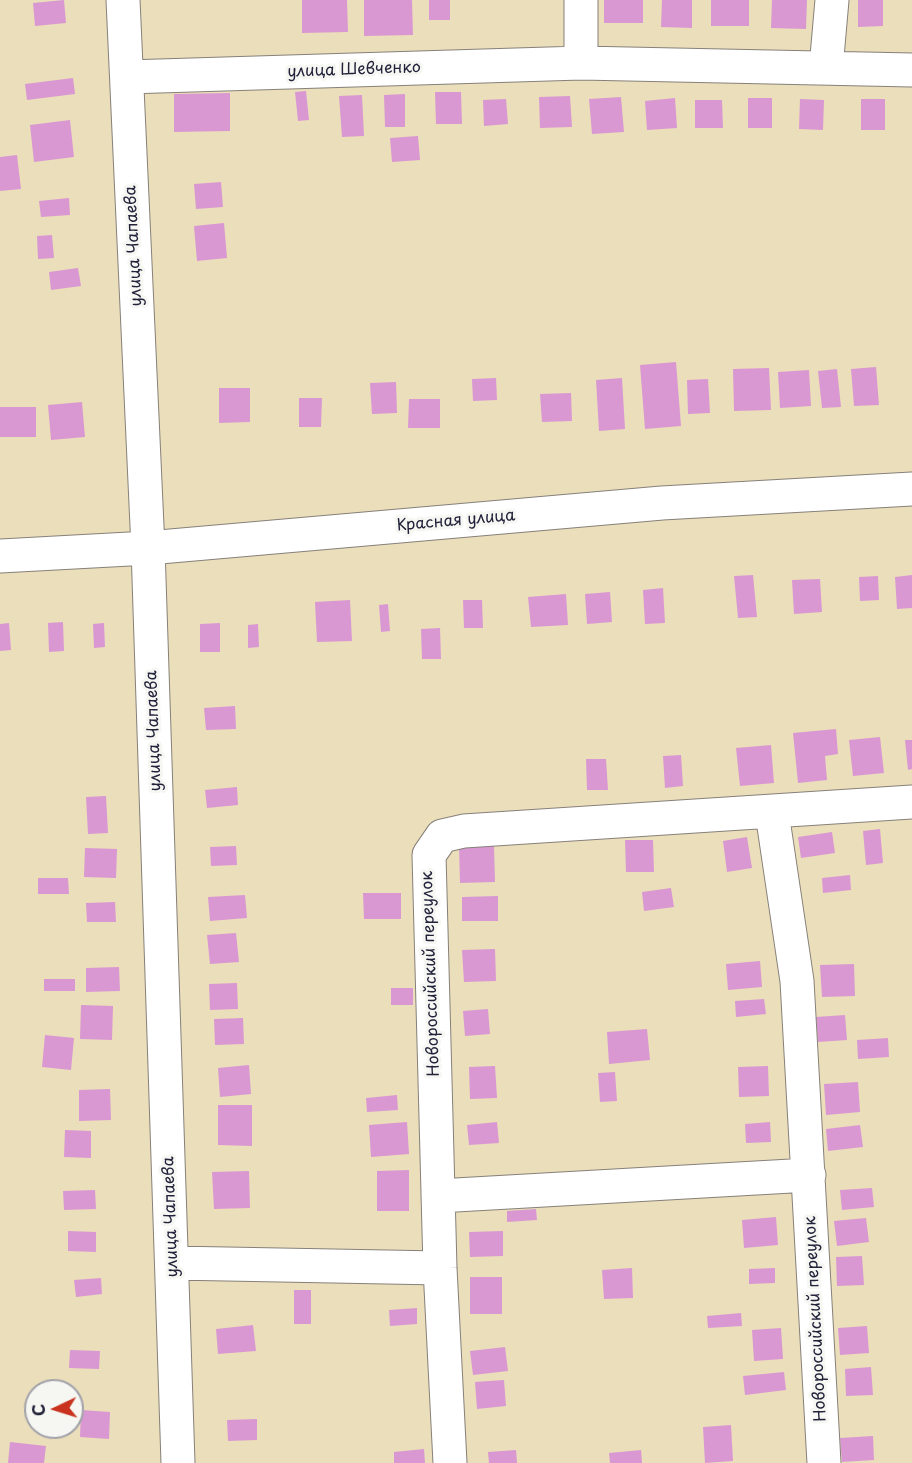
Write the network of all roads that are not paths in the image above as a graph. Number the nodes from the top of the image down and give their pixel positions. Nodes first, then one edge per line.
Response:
1 (123, 0) edge
2 (581, 0) edge
3 (832, 0) edge
4 (581, 63) junction
5 (826, 68) junction
6 (912, 70) edge
7 (127, 77) junction
8 (912, 489) edge
9 (148, 548) junction
10 (0, 556) edge
11 (912, 802) edge
12 (772, 813) junction
13 (809, 1175) junction
14 (438, 1196) junction
15 (173, 1263) junction
16 (440, 1268) junction
17 (178, 1463) edge
18 (450, 1463) edge
19 (824, 1463) edge

1 - 7 street, улица Чапаева
2 - 4 street
3 - 5 street
4 - 5 street, улица Шевченко
4 - 7 street, улица Шевченко
5 - 6 street, улица Шевченко
7 - 9 street, улица Чапаева
8 - 9 street, Красная улица
9 - 10 street, Красная улица
9 - 15 street, улица Чапаева
11 - 12 street, Новороссийский переулок
12 - 13 street, Новороссийский переулок
12 - 14 street, Новороссийский переулок
13 - 14 street
13 - 19 street, Новороссийский переулок
14 - 16 street, Новороссийский переулок
15 - 16 street
15 - 17 street, улица Чапаева
16 - 18 street, Новороссийский переулок

